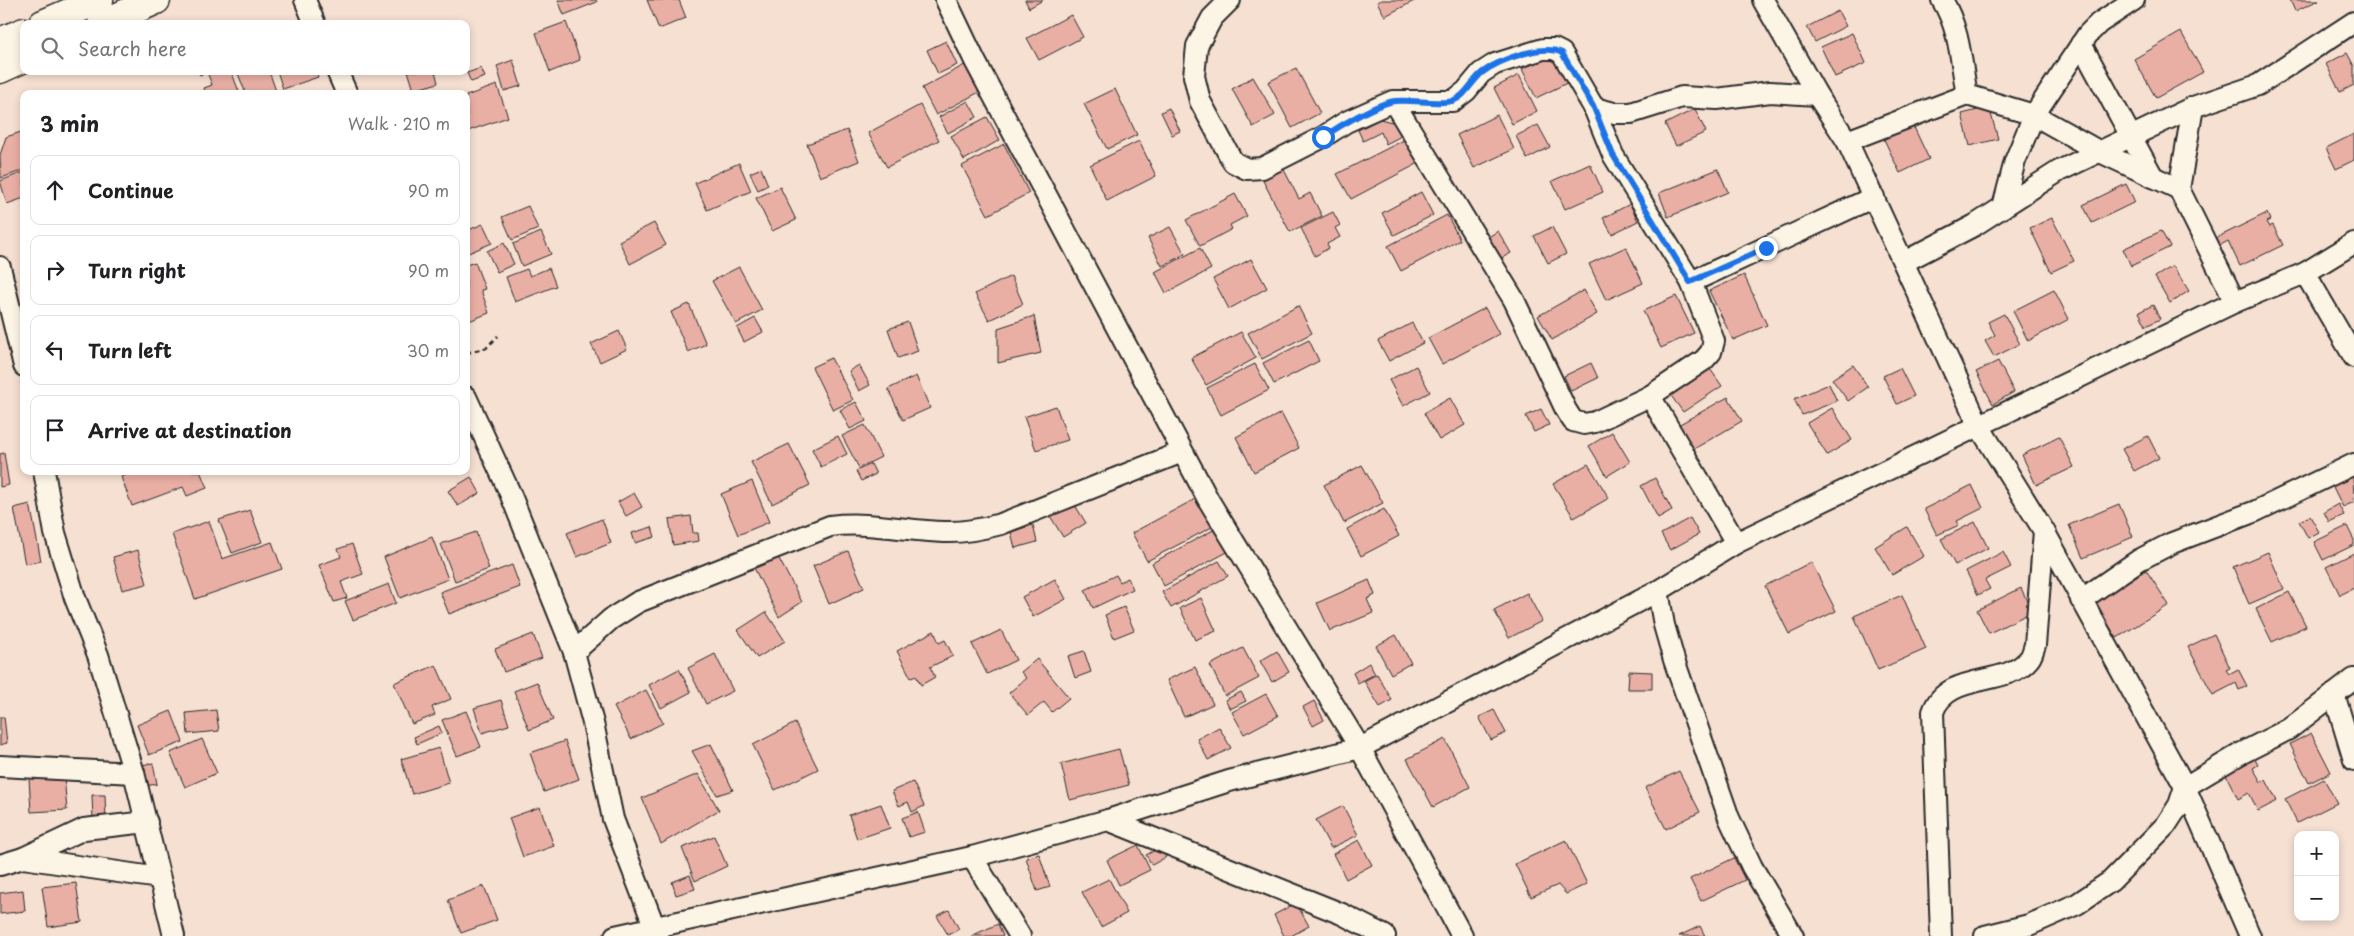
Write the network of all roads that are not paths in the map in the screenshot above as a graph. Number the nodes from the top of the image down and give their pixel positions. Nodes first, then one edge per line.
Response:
1 (99, 0) edge
2 (156, 0) edge
3 (305, 0) edge
4 (946, 0) edge
5 (1230, 0) edge
6 (1763, 0) edge
7 (1942, 0) edge
8 (2134, 0) edge
9 (52, 20) edge
10 (111, 20) edge
11 (313, 20) edge
12 (2354, 22) edge
13 (20, 34) edge
14 (0, 42) edge
15 (2081, 44) junction
16 (20, 60) edge
17 (0, 68) edge
18 (339, 75) edge
19 (345, 90) edge
20 (1817, 95) junction
21 (1966, 95) junction
22 (1393, 101) junction
23 (2193, 107) junction
24 (1594, 108) junction
25 (2034, 115) junction
26 (2131, 137) junction
27 (1847, 141) junction
28 (2100, 152) junction
29 (2153, 177) junction
30 (2178, 189) junction
31 (1874, 197) junction
32 (2003, 207) junction
33 (2354, 243) edge
34 (1904, 262) junction
35 (0, 267) edge
36 (2305, 273) junction
37 (1690, 282) junction
38 (2235, 302) junction
39 (20, 350) edge
40 (2354, 358) edge
41 (1650, 396) junction
42 (470, 407) edge
43 (1980, 426) junction
44 (1182, 452) junction
45 (2354, 464) edge
46 (45, 475) edge
47 (2044, 531) junction
48 (1736, 543) junction
49 (1658, 591) junction
50 (2082, 600) junction
51 (574, 652) junction
52 (2354, 679) edge
53 (2334, 694) junction
54 (1360, 748) junction
55 (2354, 760) edge
56 (0, 766) edge
57 (134, 772) junction
58 (2185, 787) junction
59 (1108, 820) junction
60 (147, 822) junction
61 (972, 857) junction
62 (23, 858) junction
63 (0, 865) edge
64 (159, 878) junction
65 (656, 932) edge
66 (174, 936) edge
67 (615, 936) edge
68 (1020, 936) edge
69 (1385, 936) edge
70 (1462, 936) edge
71 (1792, 936) edge
72 (1941, 936) edge
73 (1984, 936) edge
74 (2250, 936) edge

1 - 9 main road
2 - 10 main road
3 - 11 street
4 - 44 street
5 - 22 street
6 - 20 street
7 - 21 street
8 - 15 street
12 - 23 street
13 - 14 main road
15 - 25 street
15 - 26 street
16 - 17 main road
18 - 19 street
20 - 24 street
20 - 27 street
21 - 25 street
21 - 27 street
22 - 24 street
22 - 41 street
23 - 26 street
23 - 30 street
24 - 37 street
25 - 28 street
25 - 32 street
26 - 28 street
26 - 29 street
27 - 31 street
28 - 29 street
28 - 32 street
29 - 30 street
30 - 38 street
31 - 34 street
31 - 37 street
32 - 34 street
33 - 36 street
34 - 43 street
35 - 39 street
36 - 38 street
36 - 40 street
37 - 41 street
38 - 43 street
41 - 48 street
42 - 51 street
43 - 47 street
43 - 48 street
44 - 51 street
44 - 54 street
45 - 50 street
46 - 57 street
47 - 50 street
47 - 72 street
48 - 49 street
49 - 54 street
49 - 71 street
50 - 58 street
51 - 65 street
52 - 53 street
53 - 55 street
53 - 58 street
54 - 59 street
54 - 70 street
56 - 57 street
57 - 60 street
58 - 73 street
58 - 74 street
59 - 61 street
59 - 69 street
60 - 62 street
60 - 64 street
61 - 65 street
61 - 68 street
62 - 63 street
62 - 64 street
64 - 66 street
65 - 67 street

